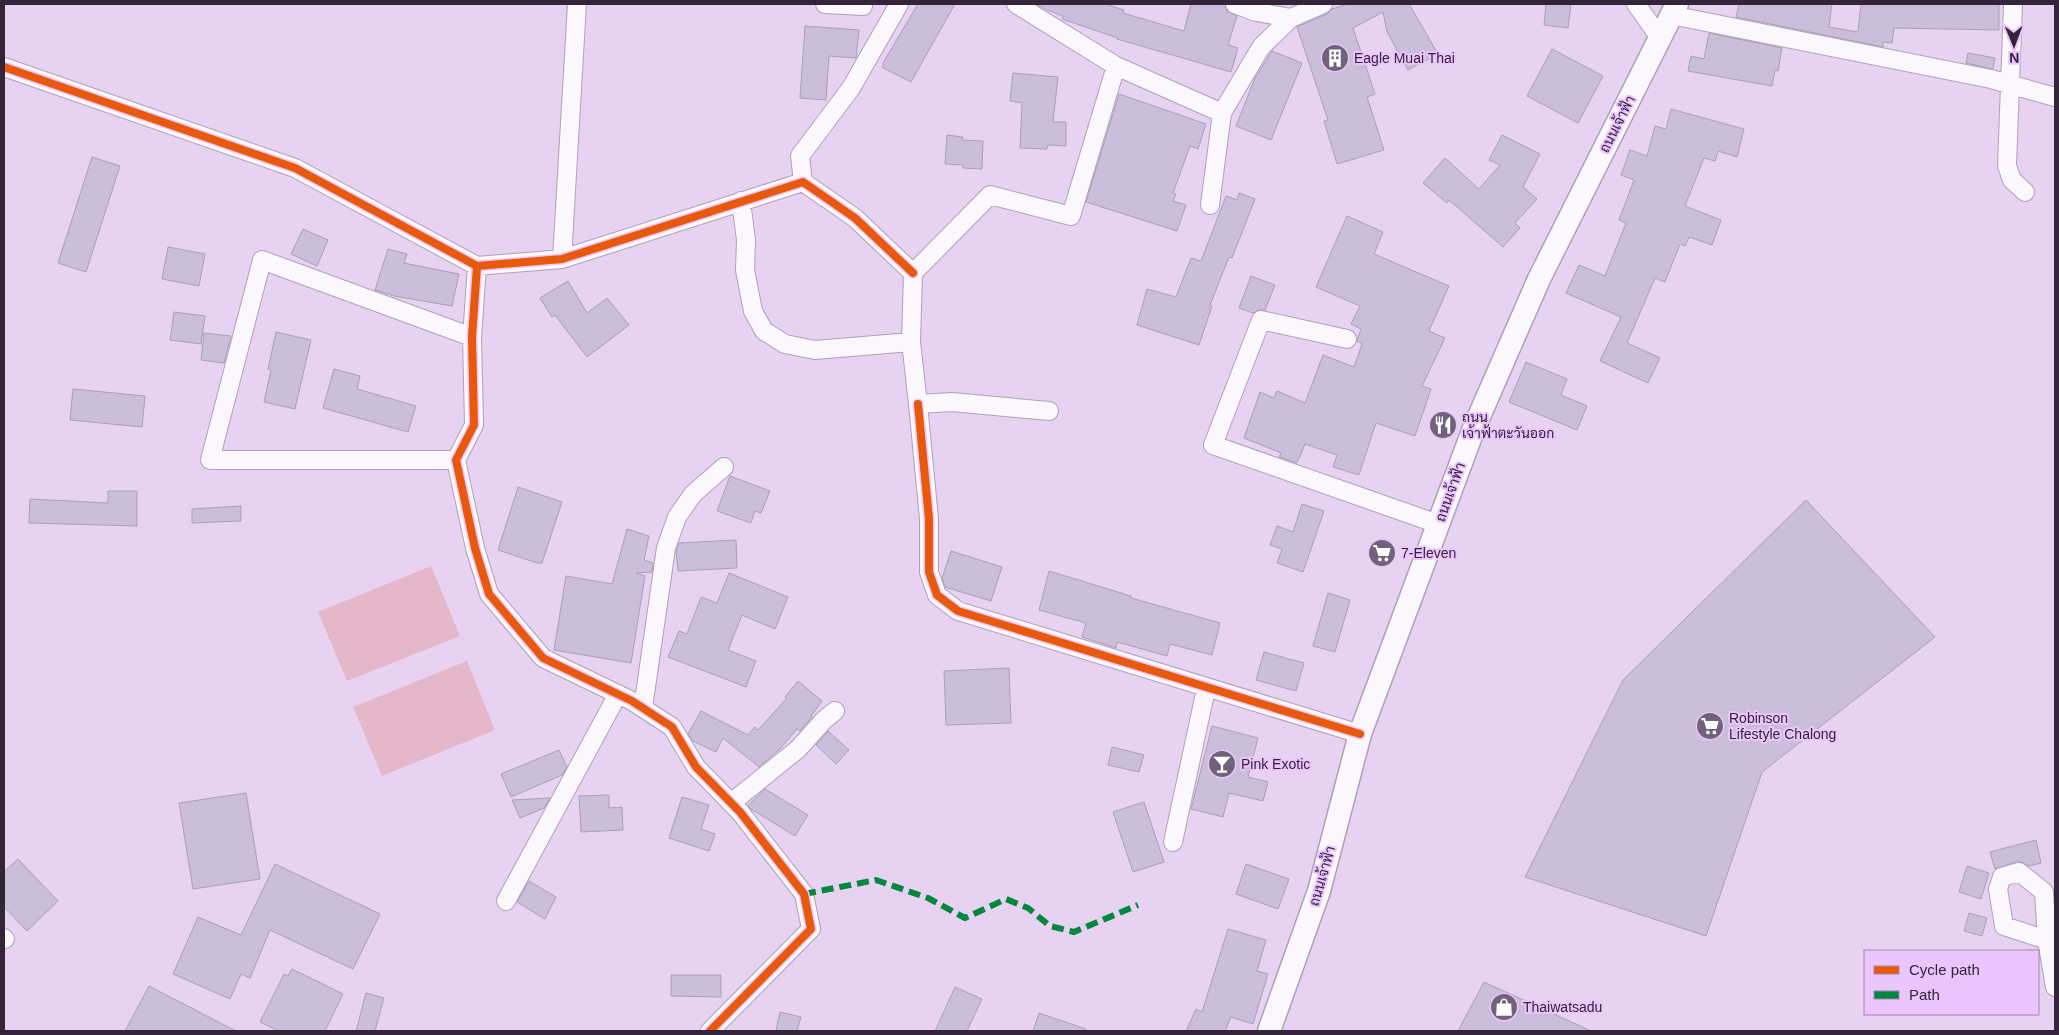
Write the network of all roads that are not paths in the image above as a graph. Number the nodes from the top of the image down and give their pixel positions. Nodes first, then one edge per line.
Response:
1 (576, 4) edge
2 (825, 4) edge
3 (899, 4) edge
4 (1016, 4) edge
5 (1235, 4) edge
6 (1323, 4) edge
7 (1636, 4) edge
8 (2013, 4) edge
9 (862, 6) dead end
10 (1674, 9) edge
11 (1291, 18) junction
12 (1660, 38) junction
13 (1116, 66) junction
14 (4, 67) edge
15 (2009, 83) junction
16 (2055, 97) edge
17 (1222, 113) junction
18 (803, 182) junction
19 (2025, 192) dead end
20 (741, 201) junction
21 (1210, 205) dead end
22 (562, 258) junction
23 (477, 266) junction
24 (913, 273) junction
25 (472, 337) junction
26 (1347, 339) dead end
27 (911, 342) junction
28 (918, 404) junction
29 (1049, 410) dead end
30 (456, 460) junction
31 (724, 467) dead end
32 (1438, 524) junction
33 (1206, 688) junction
34 (618, 694) junction
35 (643, 708) junction
36 (835, 711) dead end
37 (1360, 734) junction
38 (731, 803) junction
39 (1173, 842) dead end
40 (506, 901) dead end
41 (2048, 940) dead end
42 (2055, 987) edge
43 (710, 1031) edge
44 (1269, 1031) edge

1 - 22 street
2 - 9 street
3 - 18 street
4 - 13 street
5 - 11 street
6 - 11 street
7 - 12 street
8 - 15 street
10 - 12 main road, ถนนเจ้าฟ้า
10 - 15 street
11 - 17 street
12 - 32 main road, ถนนเจ้าฟ้า
13 - 17 street
13 - 24 street
14 - 23 street
15 - 16 street
15 - 19 street
17 - 21 street
18 - 20 street
18 - 24 street
20 - 22 street
20 - 27 street
22 - 23 street
23 - 25 street
24 - 27 street
25 - 30 street
25 - 30 street
26 - 32 street
27 - 28 street
28 - 29 street
28 - 33 street
30 - 34 street
31 - 35 street
32 - 37 main road, ถนนเจ้าฟ้า
33 - 37 street
33 - 39 street
34 - 35 street
34 - 40 street
35 - 38 street
36 - 38 street
37 - 44 main road, ถนนเจ้าฟ้า
38 - 43 street
41 - 42 street

